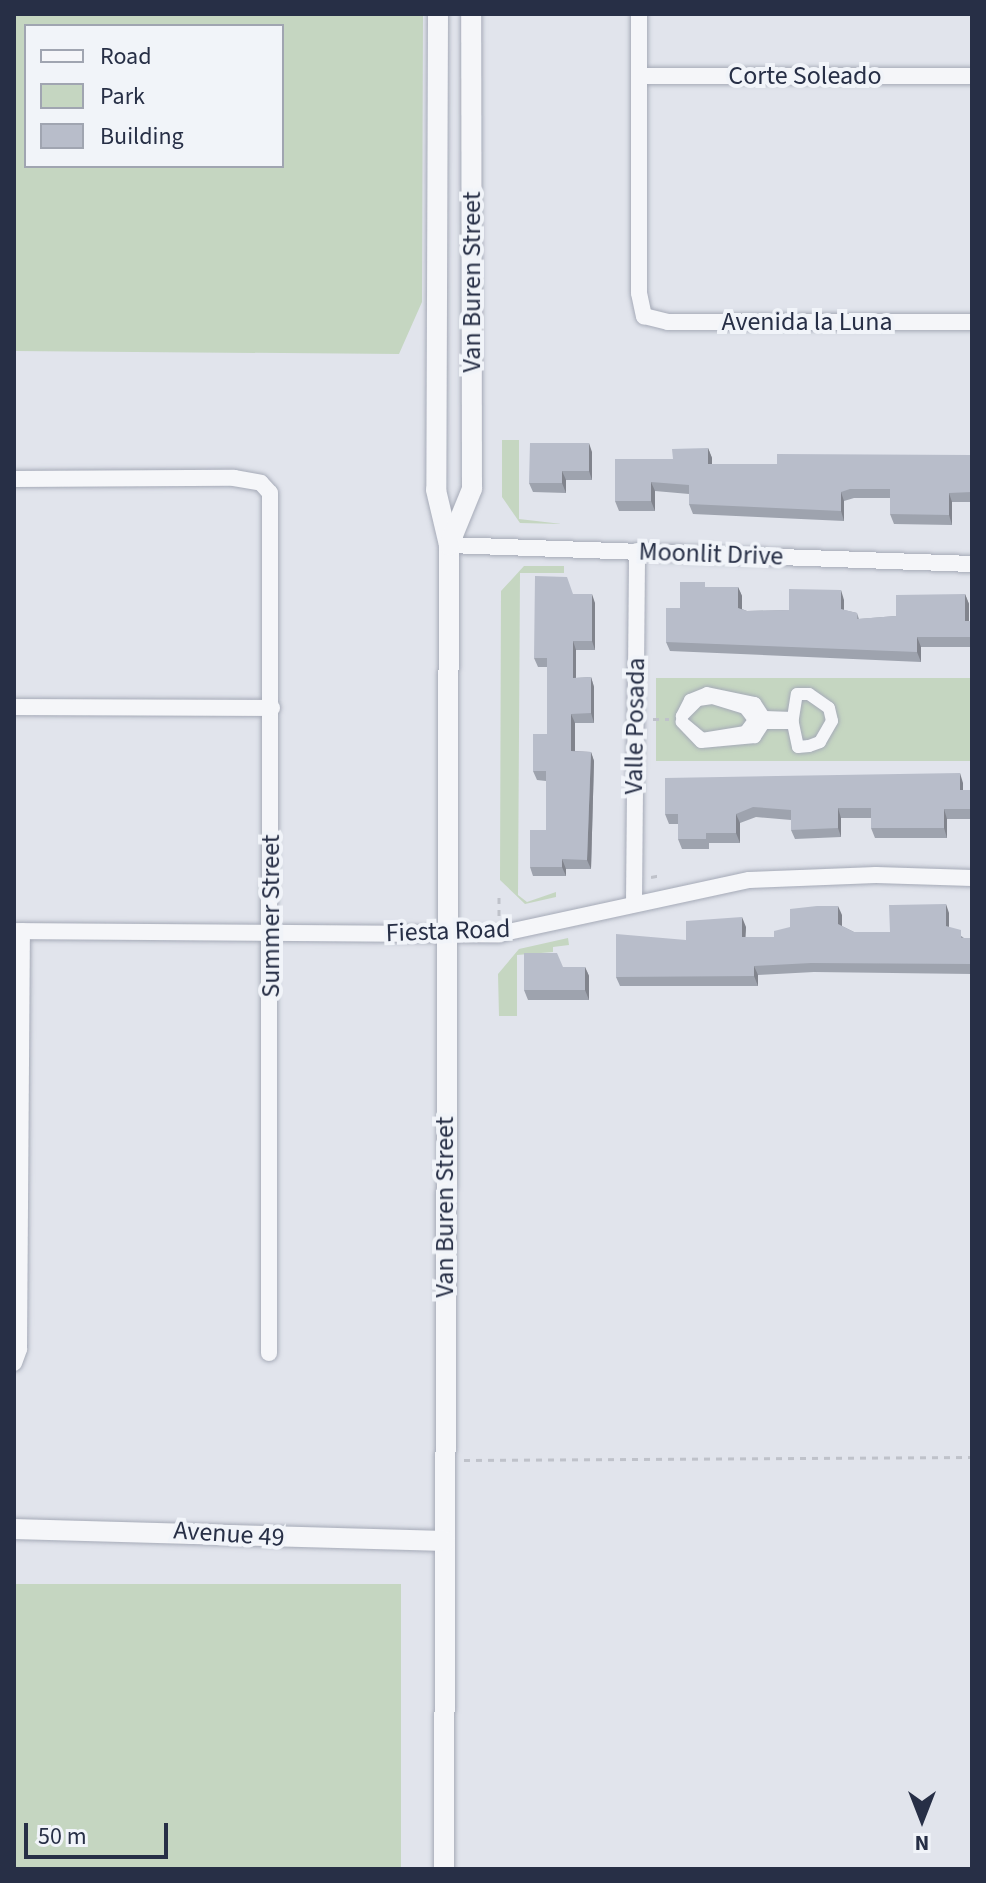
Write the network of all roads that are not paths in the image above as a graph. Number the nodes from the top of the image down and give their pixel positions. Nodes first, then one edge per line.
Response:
1 (438, 14) edge
2 (471, 14) edge
3 (639, 14) edge
4 (639, 76) junction
5 (972, 76) edge
6 (972, 322) edge
7 (14, 479) edge
8 (449, 545) junction
9 (637, 551) junction
10 (972, 564) edge
11 (14, 707) edge
12 (738, 707) joint
13 (272, 708) junction
14 (972, 878) edge
15 (634, 902) junction
16 (18, 931) edge
17 (271, 932) junction
18 (446, 934) junction
19 (16, 1155) edge
20 (269, 1353) dead end
21 (14, 1363) edge
22 (14, 1529) edge
23 (445, 1541) junction
24 (444, 1869) edge

1 - 8 street, Van Buren Street
2 - 8 street, Van Buren Street
3 - 4 street
4 - 5 street, Corte Soleado
4 - 6 street, Avenida la Luna
7 - 13 street, Summer Street
8 - 9 street, Moonlit Drive
8 - 18 street, Van Buren Street
9 - 10 street, Moonlit Drive
9 - 15 street, Valle Posada
11 - 13 street
12 - 12 street
13 - 17 street, Summer Street
14 - 15 street, Fiesta Road
15 - 18 street, Fiesta Road
16 - 17 street, Fiesta Road
16 - 19 street
17 - 18 street, Fiesta Road
17 - 20 street, Summer Street
18 - 23 street, Van Buren Street
19 - 21 street
22 - 23 street, Avenue 49
23 - 24 street, Van Buren Street

